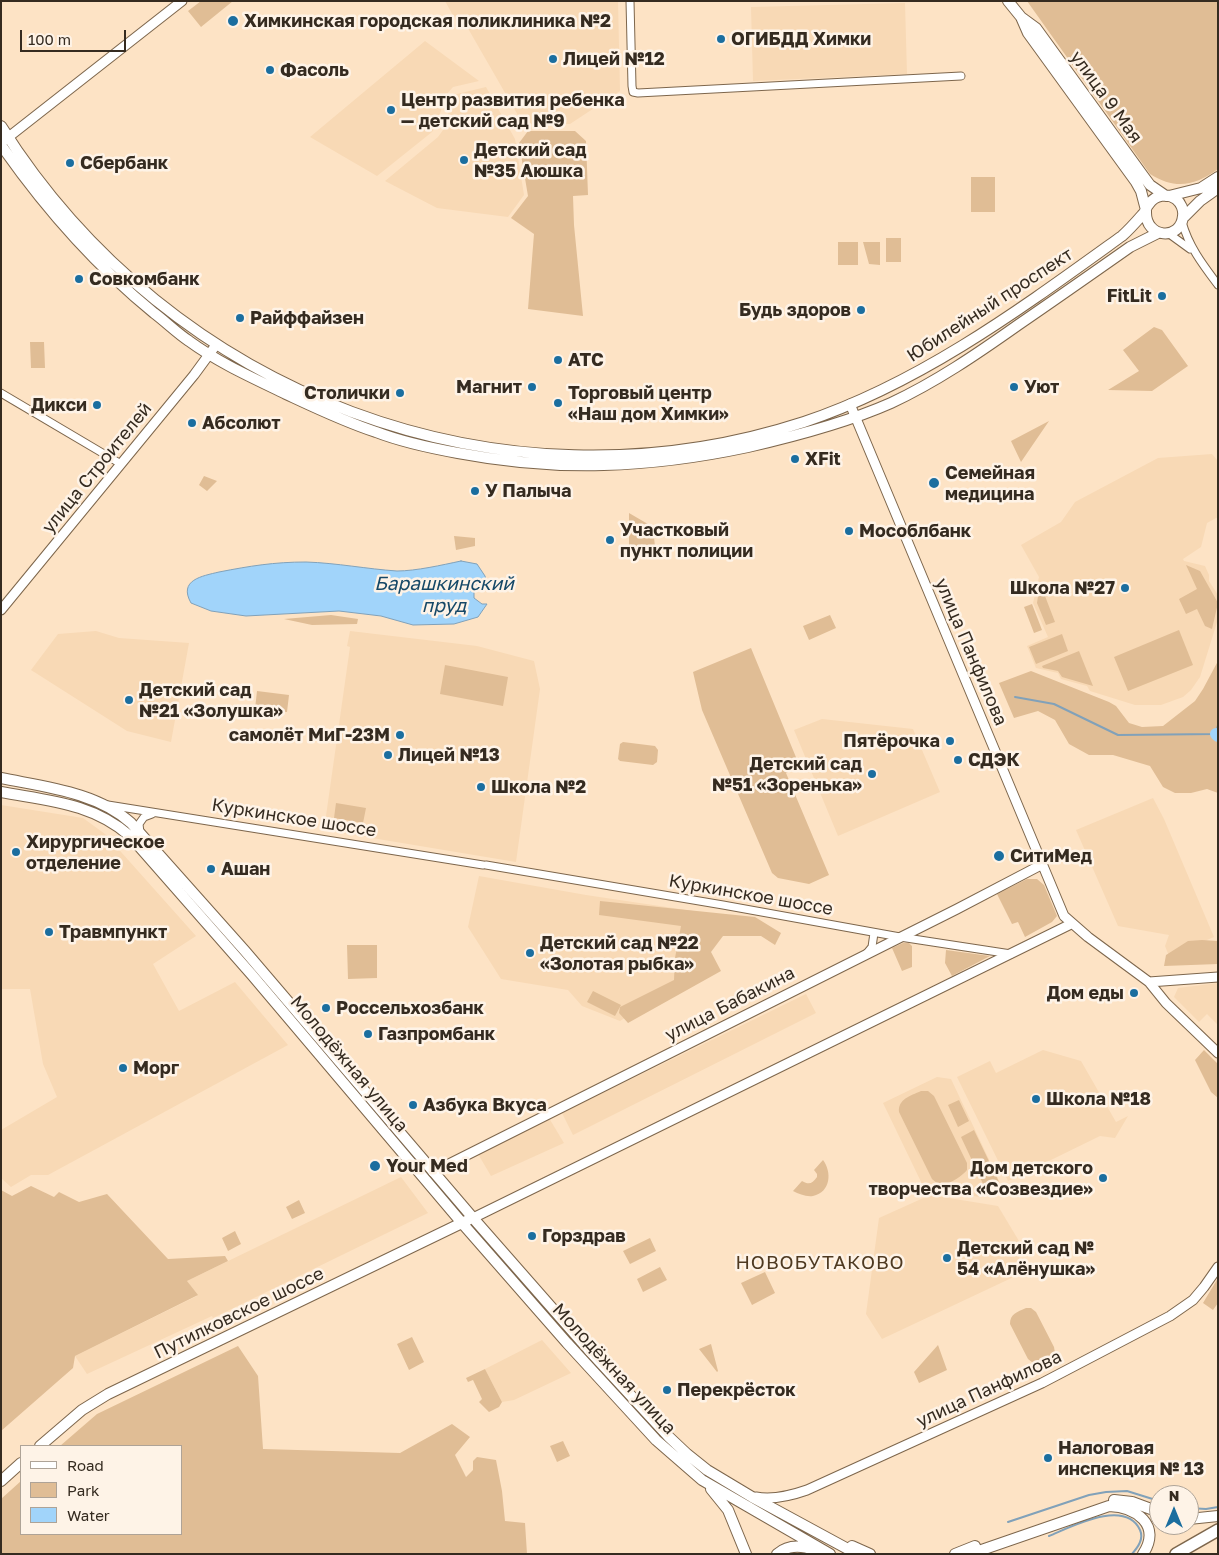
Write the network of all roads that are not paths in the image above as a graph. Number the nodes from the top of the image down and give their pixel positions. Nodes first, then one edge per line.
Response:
1 (182, 1) edge
2 (630, 1) edge
3 (1008, 1) edge
4 (1021, 17) junction
5 (960, 76) dead end
6 (1, 126) edge
7 (4, 142) edge
8 (1218, 177) edge
9 (1218, 188) edge
10 (1167, 196) junction
11 (1146, 211) junction
12 (1183, 220) junction
13 (1163, 233) junction
14 (1193, 251) junction
15 (1218, 286) edge
16 (216, 345) junction
17 (209, 354) junction
18 (1, 393) edge
19 (850, 404) junction
20 (855, 417) junction
21 (121, 464) junction
22 (1, 610) edge
23 (1, 778) edge
24 (1, 792) edge
25 (100, 803) junction
26 (155, 813) junction
27 (140, 833) junction
28 (1041, 865) junction
29 (1071, 924) junction
30 (874, 933) junction
31 (900, 937) junction
32 (866, 954) junction
33 (1011, 954) junction
34 (1218, 977) edge
35 (1149, 982) junction
36 (1218, 1053) edge
37 (433, 1172) junction
38 (473, 1218) junction
39 (462, 1223) junction
40 (1218, 1267) edge
41 (41, 1445) edge
42 (20, 1464) edge
43 (702, 1480) junction
44 (1, 1481) edge
45 (752, 1497) junction
46 (1149, 1508) edge
47 (1218, 1516) edge
48 (1199, 1517) edge
49 (1218, 1530) edge
50 (823, 1536) junction
51 (746, 1554) edge
52 (777, 1554) edge
53 (824, 1554) edge
54 (830, 1554) edge
55 (857, 1554) edge
56 (870, 1554) edge
57 (955, 1554) edge
58 (970, 1554) edge
59 (1143, 1554) edge
60 (1176, 1554) edge

1 - 7 street
2 - 5 street
3 - 4 main road, улица 9 Мая
4 - 10 main road, улица 9 Мая
4 - 11 main road, улица 9 Мая
6 - 7 main road, Юбилейный проспект
7 - 16 main road, Юбилейный проспект
7 - 17 main road, Юбилейный проспект
8 - 10 main road, Юбилейный проспект
9 - 12 main road, Юбилейный проспект
10 - 11 main road, Юбилейный проспект
10 - 12 main road
11 - 13 main road
11 - 19 main road, Юбилейный проспект
12 - 13 main road, Юбилейный проспект
12 - 14 street
13 - 14 street
13 - 20 main road, Юбилейный проспект
14 - 15 street
16 - 17 street, улица Строителей
16 - 19 main road, Юбилейный проспект
17 - 20 main road, Юбилейный проспект
17 - 21 street, улица Строителей
18 - 21 street
19 - 20 street, улица Панфилова
20 - 28 street, улица Панфилова
21 - 22 street, улица Строителей
23 - 25 main road, Молодёжная улица
24 - 39 main road, Молодёжная улица
25 - 26 street, Куркинское шоссе
25 - 27 main road, Молодёжная улица
26 - 27 street
26 - 30 street, Куркинское шоссе
27 - 37 main road, Молодёжная улица
28 - 29 street, улица Панфилова
28 - 31 street, улица Бабакина
29 - 33 street
29 - 35 street, улица Панфилова
30 - 31 street, Куркинское шоссе
30 - 32 street
31 - 32 street, улица Бабакина
31 - 33 street, Куркинское шоссе
32 - 37 street, улица Бабакина
33 - 38 street
34 - 35 street
35 - 36 street, улица Панфилова
37 - 38 main road, Молодёжная улица
38 - 39 main road, Путилковское шоссе
38 - 45 main road, Молодёжная улица
39 - 41 main road, Путилковское шоссе
39 - 43 main road, Молодёжная улица
40 - 45 street, улица Панфилова
42 - 44 main road
43 - 51 main road
43 - 54 main road, Молодёжная улица
45 - 50 main road, Молодёжная улица
46 - 57 main road
47 - 48 main road
49 - 60 highway
50 - 55 main road
50 - 56 main road
52 - 53 main road
58 - 59 main road

